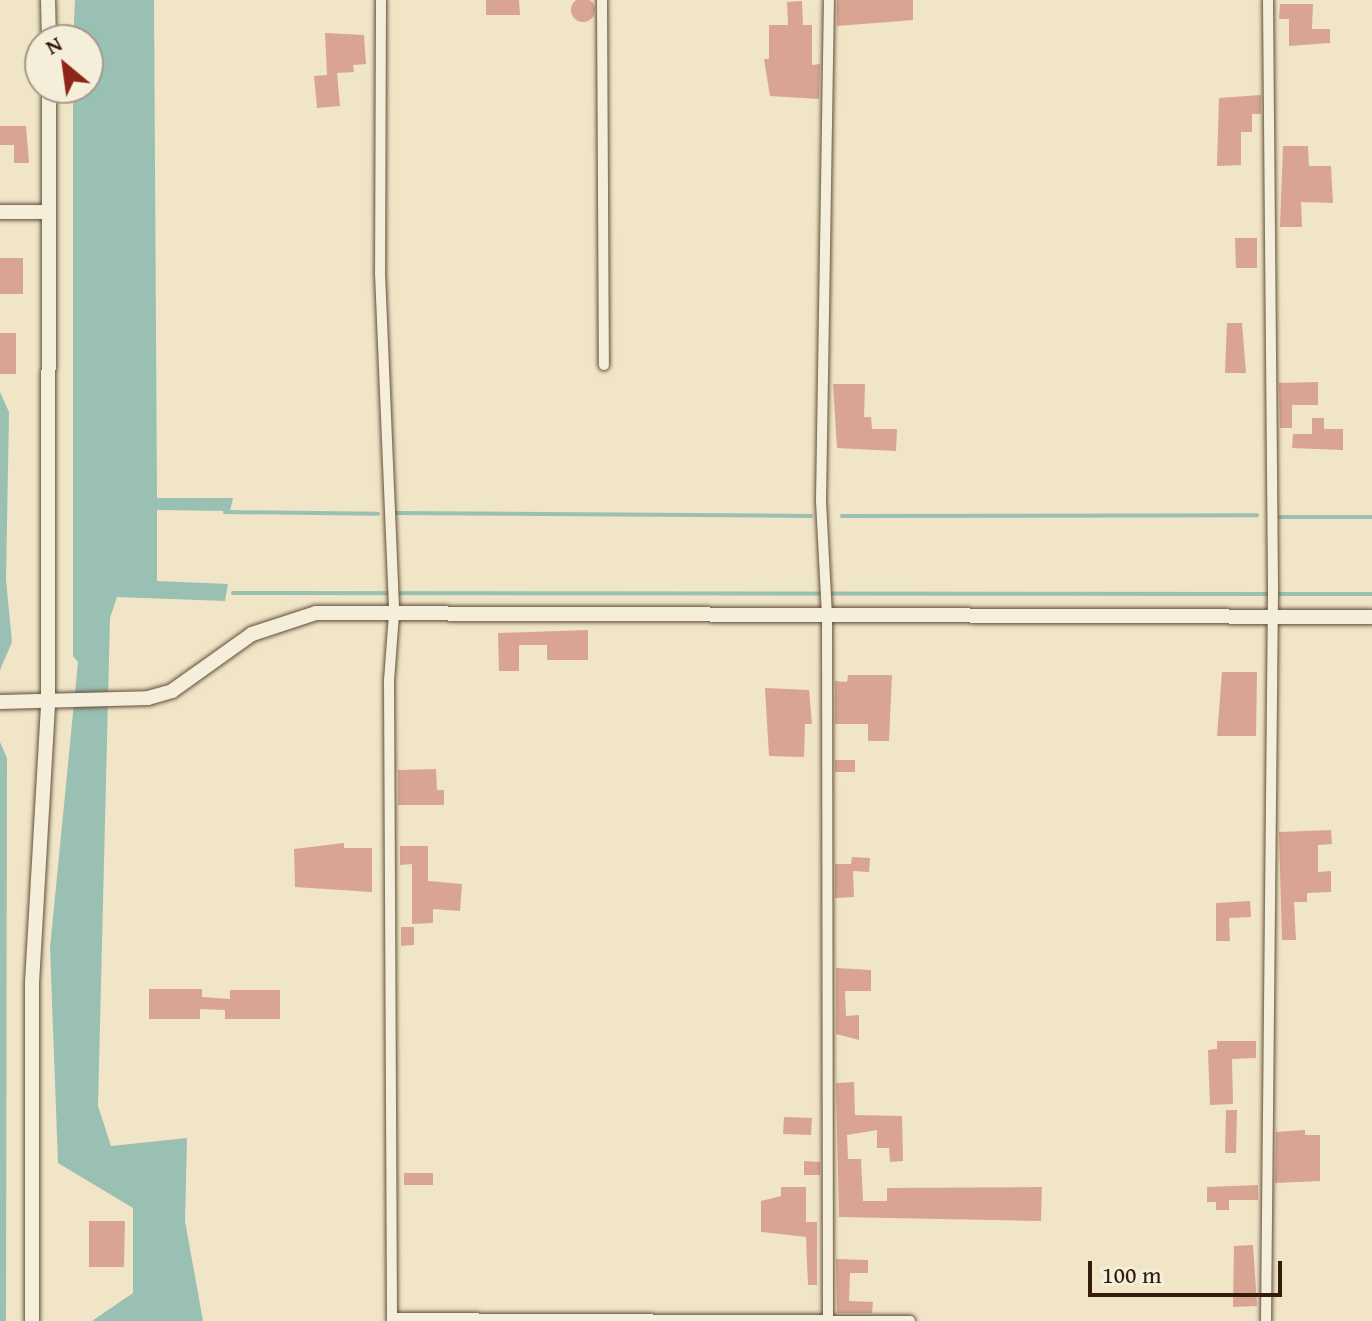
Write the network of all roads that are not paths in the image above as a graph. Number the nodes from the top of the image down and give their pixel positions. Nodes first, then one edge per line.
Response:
1 (48, 0) edge
2 (381, 0) edge
3 (602, 0) edge
4 (829, 0) edge
5 (1268, 0) edge
6 (49, 24) edge
7 (49, 104) edge
8 (0, 212) edge
9 (49, 212) junction
10 (604, 365) dead end
11 (394, 614) junction
12 (1273, 615) junction
13 (827, 616) junction
14 (1372, 617) edge
15 (0, 702) edge
16 (48, 703) junction
17 (392, 1319) edge
18 (32, 1321) edge
19 (828, 1321) edge
20 (910, 1321) edge
21 (1266, 1321) edge

1 - 6 street
2 - 11 street
3 - 10 street
4 - 13 street
5 - 12 street
7 - 9 street
8 - 9 street
9 - 16 street
11 - 13 street
11 - 16 street
11 - 17 street
12 - 13 street
12 - 14 street
12 - 21 street
13 - 19 street
15 - 16 street
16 - 18 street
17 - 19 street
19 - 20 street

